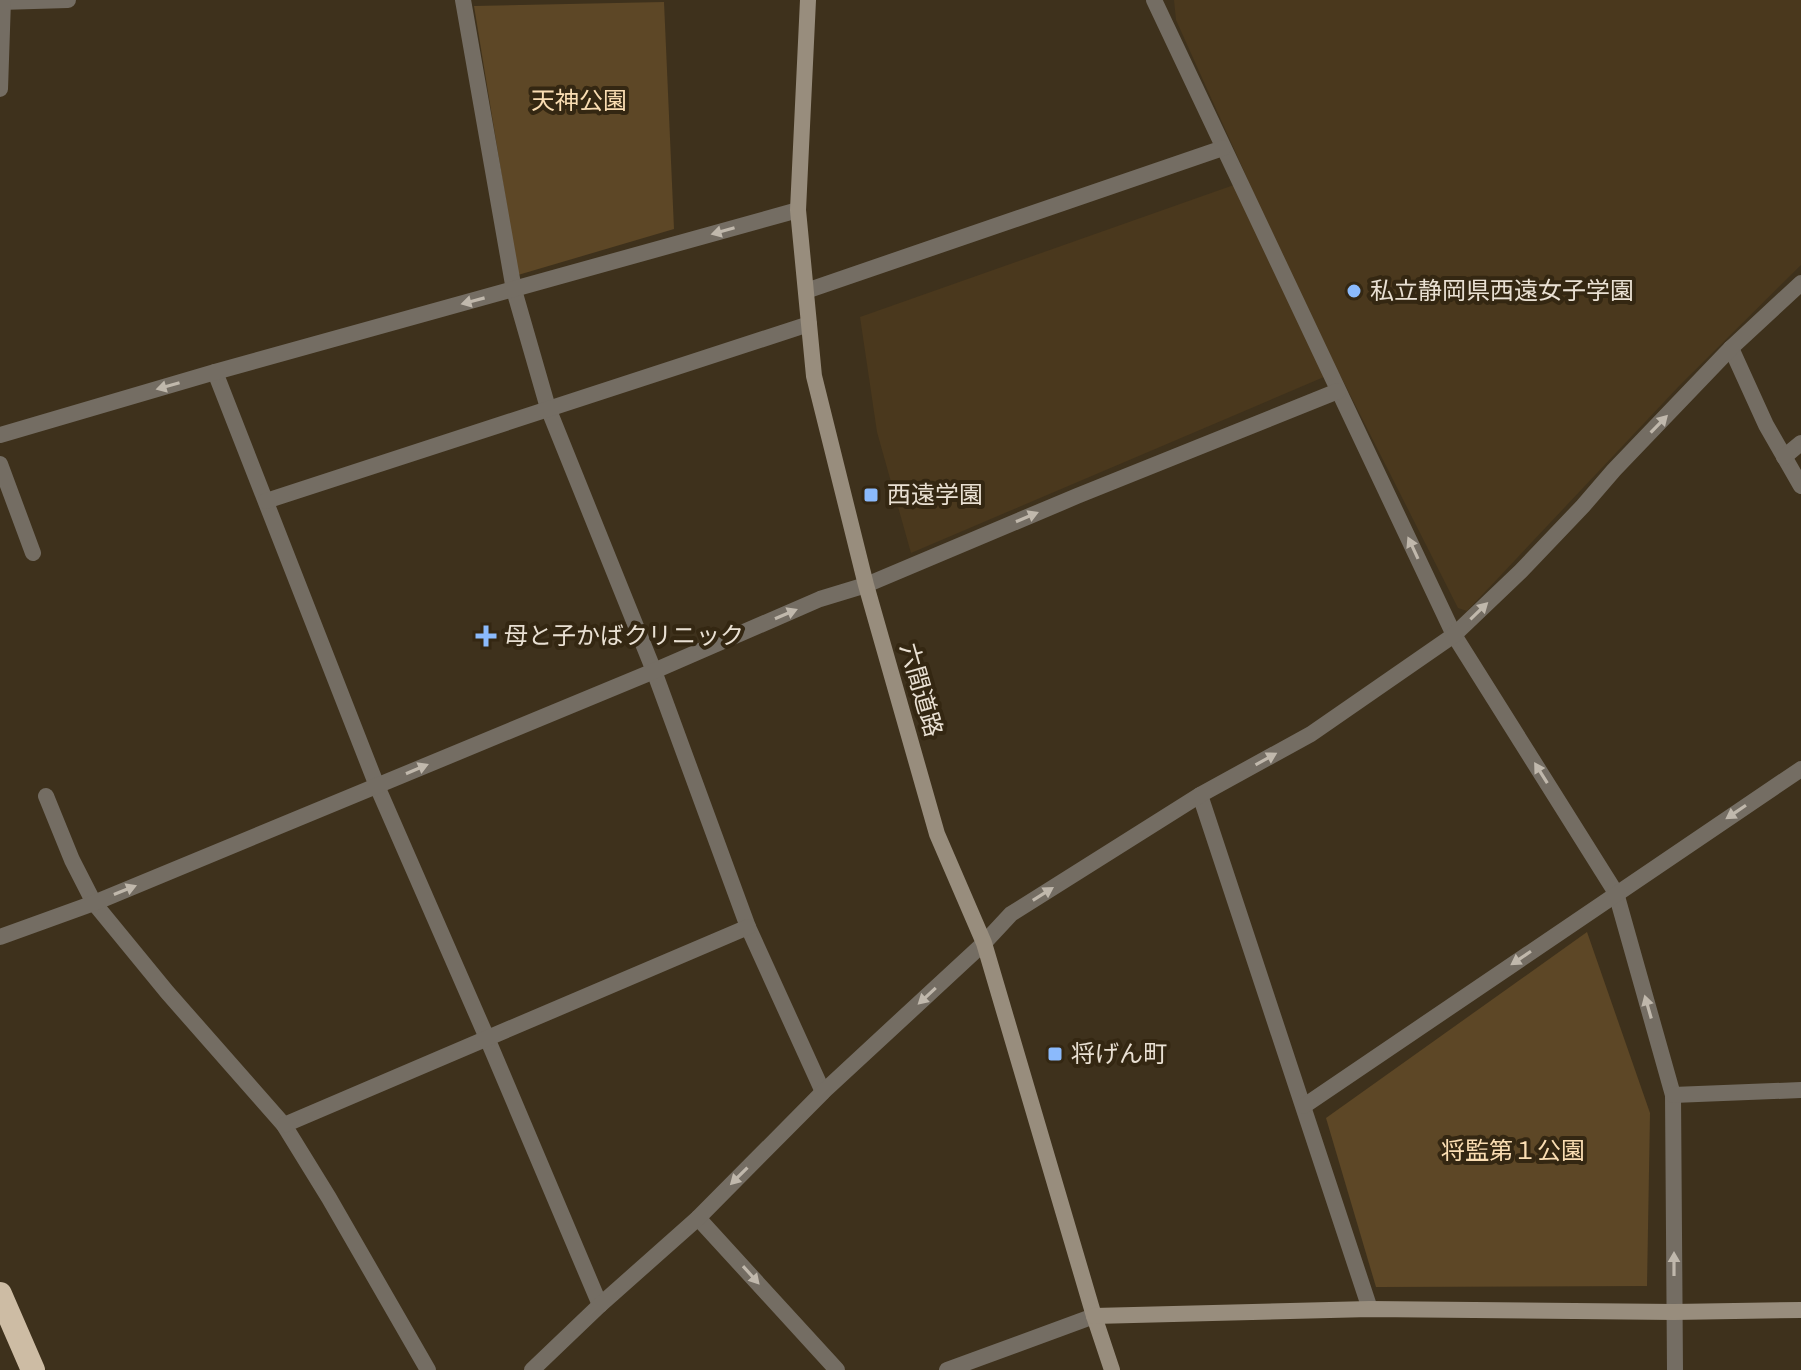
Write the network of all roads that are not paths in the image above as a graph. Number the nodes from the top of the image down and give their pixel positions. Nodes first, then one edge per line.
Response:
1 (68, 0) edge
2 (463, 0) edge
3 (808, 0) edge
4 (1154, 0) edge
5 (2, 2) edge
6 (0, 89) edge
7 (1223, 148) junction
8 (798, 210) junction
9 (1801, 283) edge
10 (514, 290) junction
11 (806, 291) junction
12 (809, 324) junction
13 (1731, 348) junction
14 (215, 372) junction
15 (1338, 391) junction
16 (548, 408) junction
17 (0, 435) edge
18 (1801, 443) edge
19 (1784, 457) junction
20 (0, 464) edge
21 (1801, 486) edge
22 (266, 501) junction
23 (33, 553) dead end
24 (866, 585) junction
25 (1454, 635) junction
26 (654, 671) junction
27 (1801, 769) edge
28 (377, 786) junction
29 (1200, 795) junction
30 (46, 796) dead end
31 (1616, 893) junction
32 (94, 903) junction
33 (748, 927) junction
34 (0, 937) edge
35 (984, 943) junction
36 (487, 1038) junction
37 (1801, 1090) edge
38 (823, 1092) junction
39 (1673, 1095) junction
40 (1304, 1106) junction
41 (284, 1125) junction
42 (698, 1218) junction
43 (0, 1294) edge
44 (600, 1305) junction
45 (1370, 1309) junction
46 (1801, 1310) edge
47 (1674, 1312) junction
48 (1094, 1316) junction
49 (33, 1370) edge
50 (428, 1370) edge
51 (532, 1370) edge
52 (837, 1370) edge
53 (947, 1370) edge
54 (1112, 1370) edge
55 (1675, 1370) edge

1 - 5 street
2 - 10 street
3 - 8 street, 六間道路
4 - 7 street
5 - 6 street
7 - 11 street
7 - 15 street
8 -> 10 street
8 - 11 street, 六間道路
9 - 13 street
10 -> 14 street
10 - 16 street
11 - 12 street, 六間道路
12 - 16 street
12 - 24 street, 六間道路
13 - 19 street
25 -> 13 street
14 -> 17 street
14 - 22 street
24 -> 15 street
25 -> 15 street
16 - 22 street
16 - 26 street
18 - 19 street
19 - 21 street
20 - 23 street
22 - 28 street
26 -> 24 street
24 - 35 street, 六間道路
29 -> 25 street
31 -> 25 street
28 -> 26 street
26 - 33 street
27 -> 31 street
32 -> 28 street
28 - 36 street
35 -> 29 street
29 - 40 street
30 - 32 street
39 -> 31 street
31 -> 40 street
32 - 34 street
32 - 41 street
33 - 36 street
33 - 38 street
35 -> 38 street
35 - 48 street, 六間道路
36 - 41 street
36 - 44 street
37 - 39 street
38 -> 42 street
47 -> 39 street
40 - 45 street
41 - 50 street
42 - 44 street
42 -> 52 street
43 - 49 highway
44 - 51 street
45 - 47 street
45 - 48 street
46 - 47 street
47 - 55 street
48 - 53 street
48 - 54 street, 六間道路

